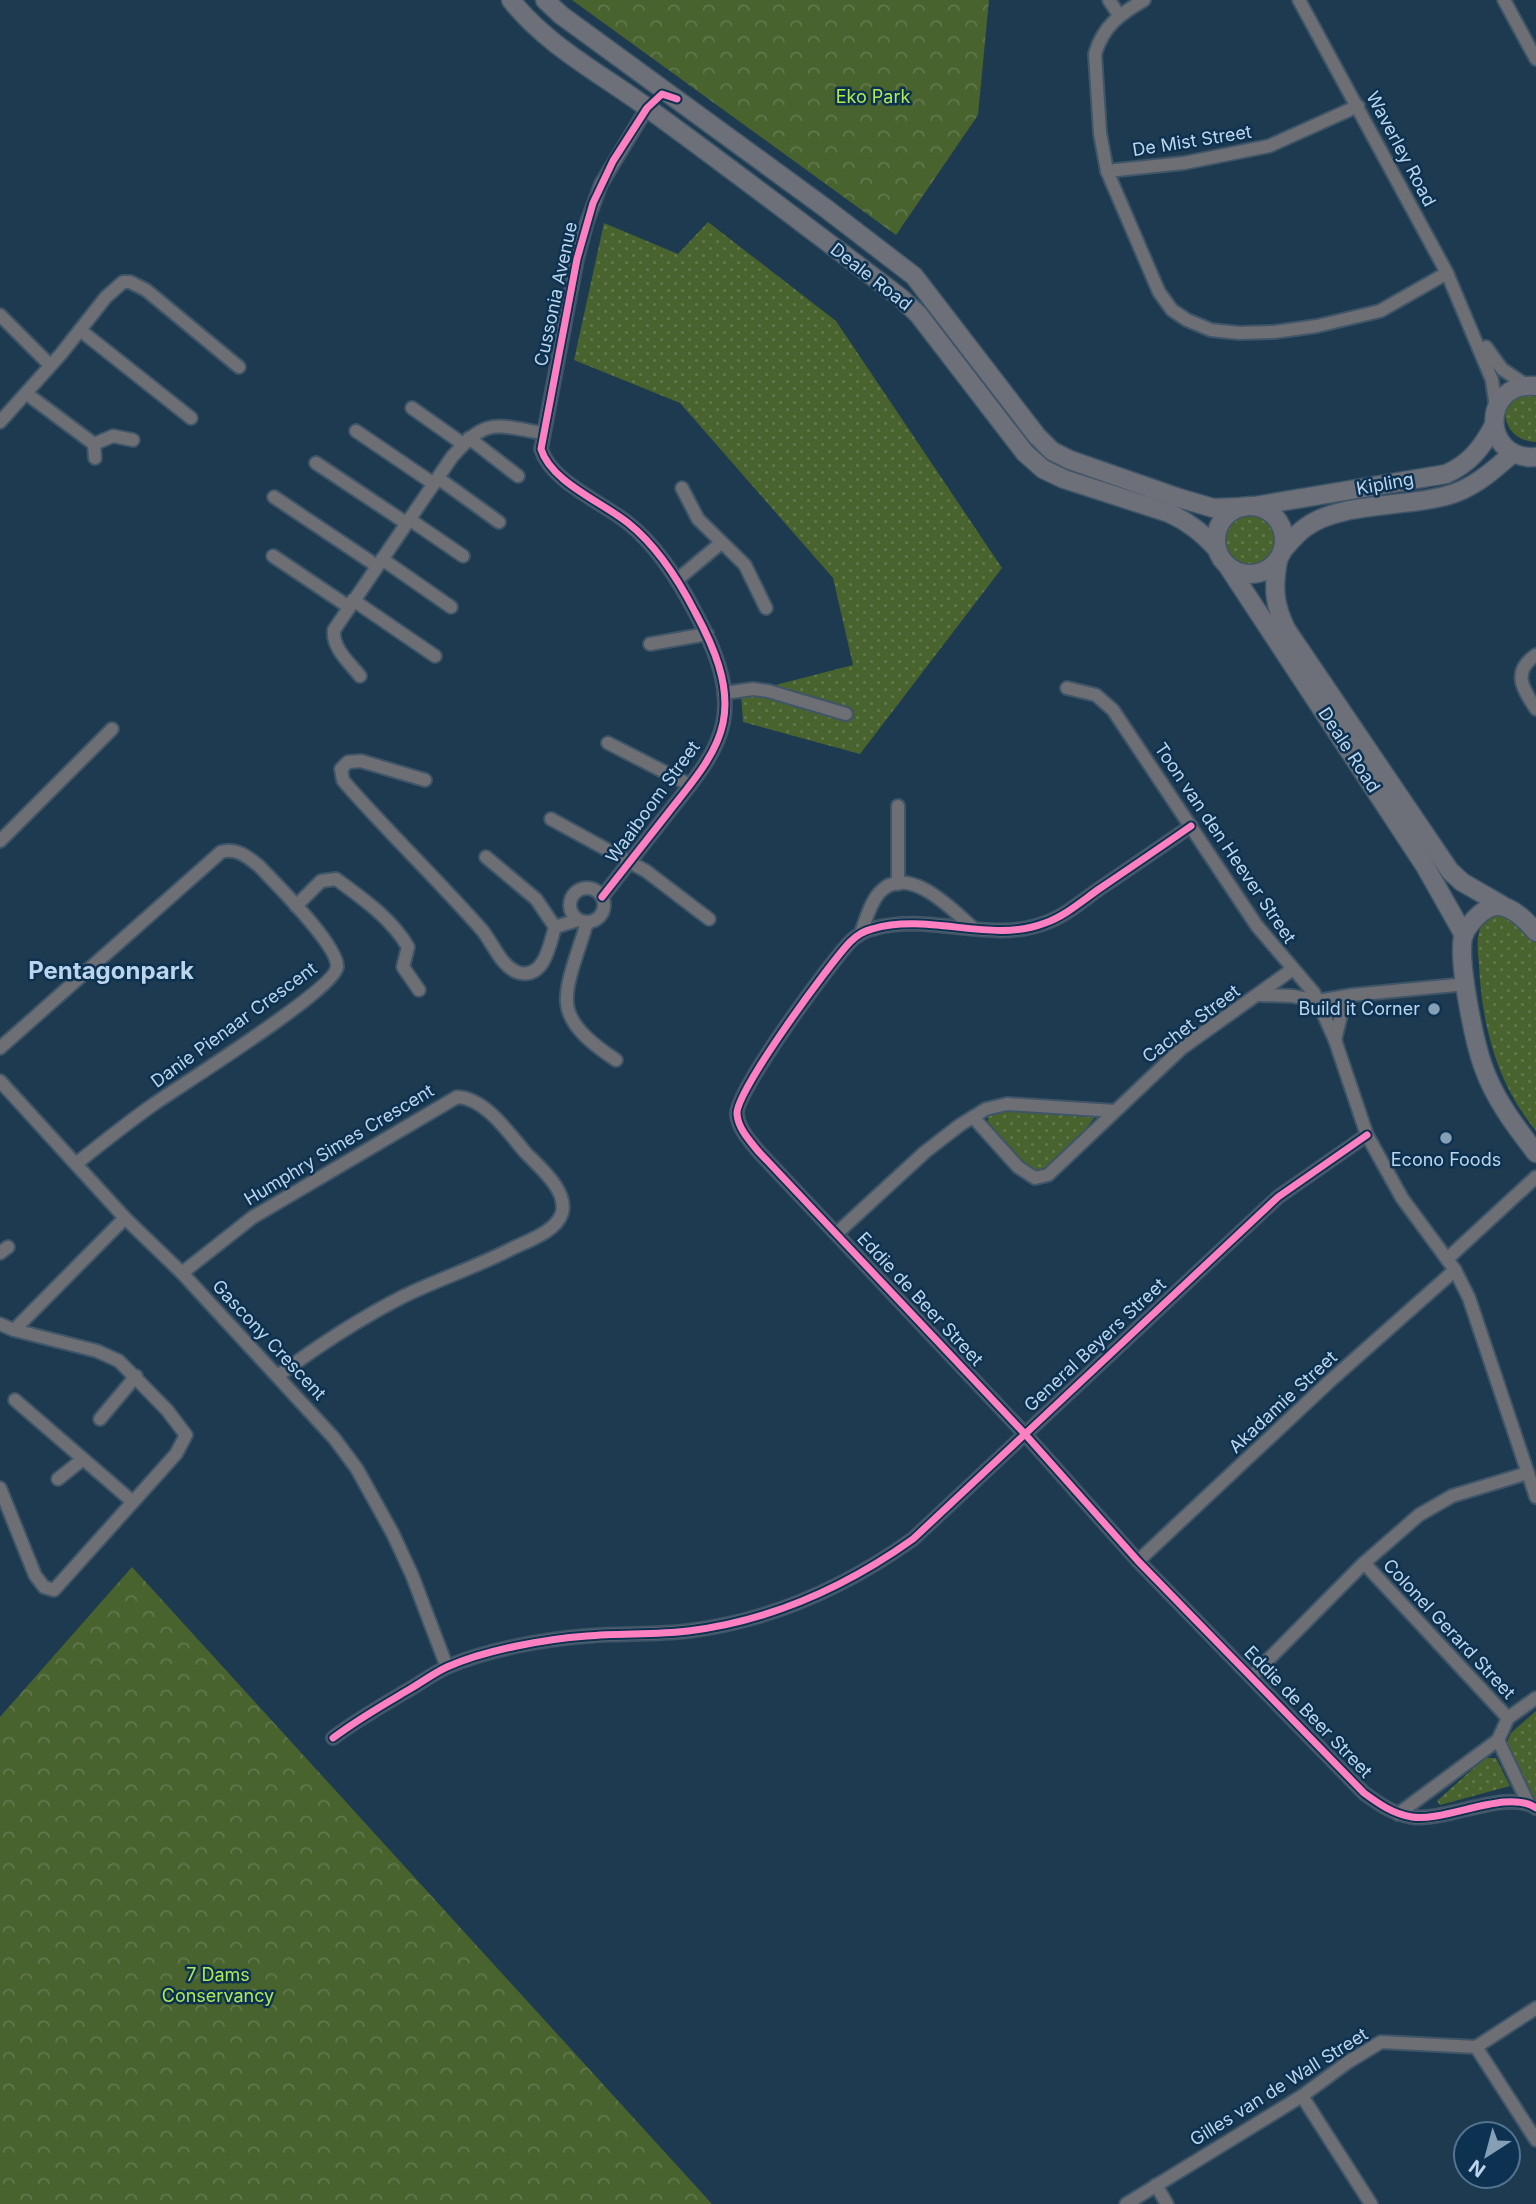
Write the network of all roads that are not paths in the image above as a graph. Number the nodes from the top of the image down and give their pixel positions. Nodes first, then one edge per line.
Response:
1 (511, 0) edge
2 (545, 0) edge
3 (1109, 0) edge
4 (1143, 0) edge
5 (1299, 0) edge
6 (1504, 0) edge
7 (1119, 15) junction
8 (1536, 59) edge
9 (634, 68) junction
10 (677, 99) junction
11 (1358, 106) junction
12 (647, 108) junction
13 (1107, 171) junction
14 (824, 207) junction
15 (809, 228) junction
16 (1447, 273) junction
17 (0, 315) edge
18 (1466, 318) junction
19 (80, 330) junction
20 (50, 365) junction
21 (239, 367) dead end
22 (1531, 386) edge
23 (27, 394) junction
24 (412, 408) dead end
25 (1495, 417) junction
26 (191, 418) dead end
27 (0, 422) edge
28 (356, 431) dead end
29 (543, 433) junction
30 (133, 440) dead end
31 (466, 441) junction
32 (94, 444) junction
33 (1513, 453) junction
34 (95, 458) dead end
35 (544, 458) joint
36 (1535, 458) edge
37 (316, 463) dead end
38 (517, 476) dead end
39 (436, 481) junction
40 (682, 488) dead end
41 (274, 497) dead end
42 (1249, 506) junction
43 (408, 521) junction
44 (499, 523) dead end
45 (722, 543) junction
46 (1217, 549) junction
47 (1281, 555) junction
48 (273, 556) dead end
49 (463, 556) dead end
50 (379, 562) junction
51 (1229, 568) junction
52 (678, 579) junction
53 (351, 603) junction
54 (451, 607) dead end
55 (766, 608) dead end
56 (707, 634) junction
57 (650, 644) dead end
58 (1536, 655) edge
59 (435, 656) dead end
60 (360, 676) dead end
61 (1067, 688) dead end
62 (724, 693) junction
63 (1536, 709) edge
64 (846, 714) dead end
65 (112, 729) dead end
66 (608, 743) dead end
67 (425, 780) dead end
68 (690, 785) junction
69 (898, 806) dead end
70 (551, 819) dead end
71 (1191, 826) junction
72 (0, 841) edge
73 (486, 857) dead end
74 (630, 862) junction
75 (898, 884) junction
76 (601, 897) junction
77 (1502, 905) junction
78 (296, 906) junction
79 (709, 919) dead end
80 (583, 921) junction
81 (555, 927) junction
82 (972, 927) junction
83 (1536, 932) edge
84 (861, 933) junction
85 (1464, 935) junction
86 (1293, 969) junction
87 (1466, 984) junction
88 (419, 990) dead end
89 (1258, 995) junction
90 (1352, 995) junction
91 (1318, 1000) junction
92 (1335, 1040) junction
93 (0, 1048) edge
94 (616, 1060) dead end
95 (0, 1081) edge
96 (1114, 1111) junction
97 (973, 1117) junction
98 (1367, 1135) junction
99 (1536, 1153) edge
100 (77, 1163) junction
101 (1536, 1177) edge
102 (125, 1218) junction
103 (837, 1233) junction
104 (1451, 1265) junction
105 (182, 1273) junction
106 (0, 1324) edge
107 (14, 1330) junction
108 (279, 1375) junction
109 (136, 1376) junction
110 (15, 1400) dead end
111 (100, 1419) dead end
112 (1024, 1433) junction
113 (82, 1460) junction
114 (1528, 1473) junction
115 (58, 1479) dead end
116 (0, 1488) edge
117 (1536, 1497) edge
118 (133, 1502) junction
119 (1138, 1562) junction
120 (1364, 1563) junction
121 (447, 1667) junction
122 (1252, 1676) junction
123 (1536, 1698) edge
124 (1508, 1718) junction
125 (333, 1738) dead end
126 (1498, 1740) junction
127 (1532, 1805) edge
128 (1398, 1814) junction
129 (1536, 2008) edge
130 (1476, 2047) junction
131 (1301, 2096) junction
132 (1536, 2140) edge
133 (1156, 2185) junction
134 (1126, 2204) edge
135 (1167, 2204) edge
136 (1371, 2204) edge

1 - 12 street, Deale Road
2 - 9 street, Deale Road
3 - 7 street
4 - 7 street
5 - 11 street, Waverley Road
6 - 8 street
7 - 13 street
9 - 10 street, Deale Road
9 - 12 street
10 - 12 street
10 - 14 street, Deale Road
11 - 13 street, De Mist Street
11 - 16 street, Waverley Road
12 - 15 street, Deale Road
12 - 29 street, Cussonia Avenue
13 - 16 street
14 - 15 street
14 - 42 street, Deale Road
15 - 46 street, Deale Road
16 - 18 street, Waverley Road
17 - 20 street
18 - 22 street, Waverley Road
18 - 25 street, Waverley Road
19 - 20 street
19 - 21 street
19 - 26 street
20 - 23 street
22 - 25 street, Kipling
23 - 27 street
23 - 32 street
24 - 31 street
25 - 33 street
25 - 42 street, Kipling
28 - 39 street
29 - 31 street
29 - 35 street, Cussonia Avenue
30 - 32 street
31 - 38 street
31 - 39 street
32 - 34 street
33 - 36 street
33 - 47 street, Kipling
35 - 52 street, Waaiboom Street
37 - 43 street
39 - 43 street
39 - 44 street
40 - 45 street
41 - 50 street
42 - 46 street
42 - 47 street
43 - 49 street
43 - 50 street
45 - 52 street
45 - 55 street
46 - 51 street
47 - 51 street
47 - 77 street, Deale Road
48 - 53 street
50 - 53 street
50 - 54 street
51 - 85 street, Deale Road
52 - 56 street, Waaiboom Street
53 - 59 street
53 - 60 street
56 - 57 street
56 - 62 street, Waaiboom Street
58 - 63 street
61 - 71 street, Toon van den Heever Street
62 - 64 street
62 - 68 street, Waaiboom Street
65 - 72 street
66 - 68 street
67 - 81 street
68 - 74 street, Waaiboom Street
69 - 75 street
70 - 74 street
71 - 82 street
71 - 86 street, Toon van den Heever Street
73 - 81 street
74 - 76 street, Waaiboom Street
74 - 79 street
75 - 82 street
75 - 84 street
76 - 80 street, Waaiboom Street
76 - 80 street
77 - 83 street, Deale Road
77 - 85 street
78 - 88 street
78 - 93 street, Danie Pienaar Crescent
78 - 100 street, Danie Pienaar Crescent
80 - 81 street
80 - 94 street
82 - 84 street
84 - 103 street, Eddie de Beer Street
85 - 87 street, Deale Road
86 - 89 street, Cachet Street
86 - 91 street, Toon van den Heever Street
87 - 90 street
87 - 99 street, Deale Road
89 - 91 street
89 - 96 street, Cachet Street
90 - 91 street
90 - 92 street
91 - 92 street, Toon van den Heever Street
92 - 98 street, Toon van den Heever Street
95 - 100 street, Gascony Crescent
96 - 97 street
96 - 97 street, Cachet Street
97 - 103 street
98 - 104 street, Toon van den Heever Street
98 - 112 street, General Beyers Street
100 - 102 street, Gascony Crescent
101 - 104 street, Akadamie Street
102 - 105 street, Gascony Crescent
102 - 107 street
103 - 112 street, Eddie de Beer Street
104 - 114 street, Toon van den Heever Street
104 - 119 street, Akadamie Street
105 - 108 street, Gascony Crescent
105 - 108 street, Humphry Simes Crescent
106 - 107 street
107 - 109 street
108 - 121 street, Gascony Crescent
109 - 111 street
109 - 118 street
110 - 113 street
112 - 119 street, Eddie de Beer Street
112 - 121 street, General Beyers Street
113 - 115 street
113 - 118 street
114 - 117 street, Toon van den Heever Street
114 - 120 street
116 - 118 street
119 - 122 street, Eddie de Beer Street
120 - 122 street
120 - 124 street, Colonel Gerard Street
121 - 125 street, General Beyers Street
122 - 128 street, Eddie de Beer Street
123 - 124 street
124 - 126 street
126 - 127 street
126 - 128 street
127 - 128 street, Eddie de Beer Street
129 - 130 street
130 - 131 street, Gilles van de Wall Street
130 - 132 street
131 - 133 street, Gilles van de Wall Street
131 - 136 street
133 - 134 street, Gilles van de Wall Street
133 - 135 street

